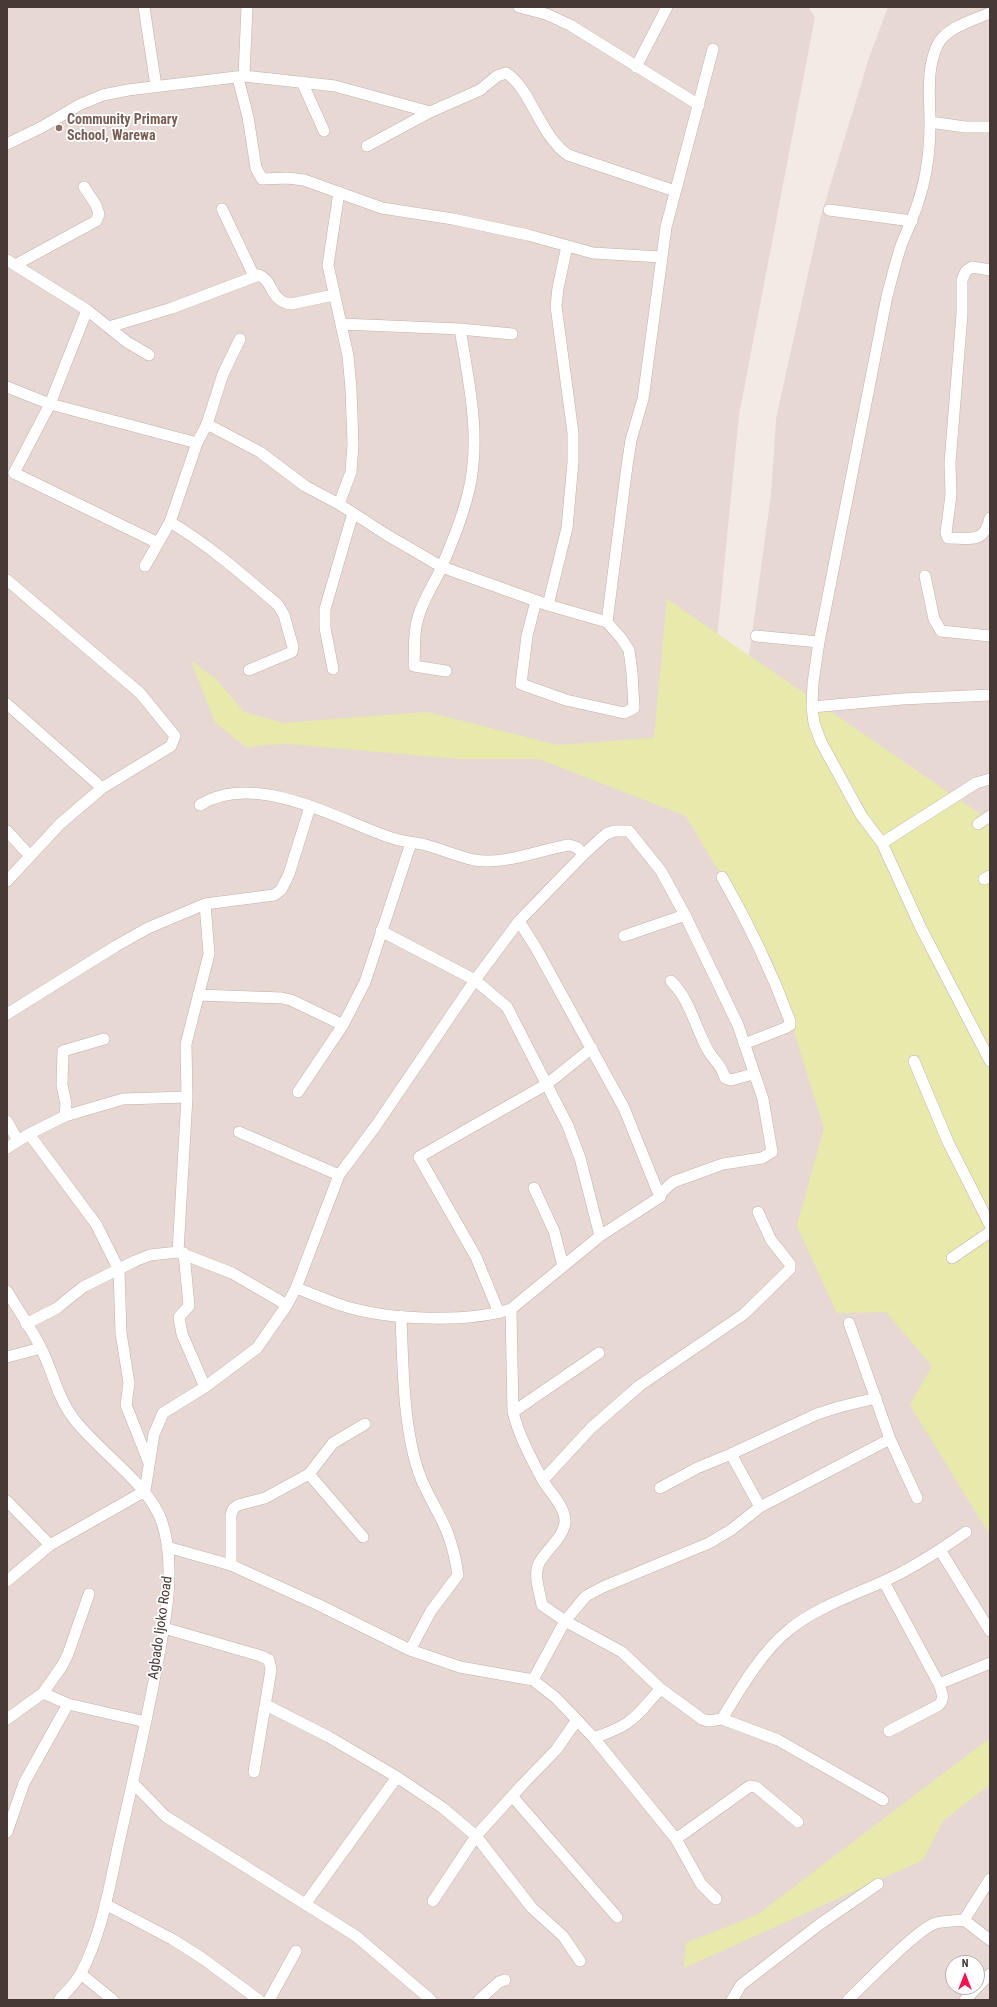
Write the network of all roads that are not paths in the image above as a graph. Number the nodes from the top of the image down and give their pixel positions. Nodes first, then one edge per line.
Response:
1 (144, 7) edge
2 (247, 7) edge
3 (520, 7) edge
4 (667, 7) edge
5 (990, 13) edge
6 (713, 49) dead end
7 (636, 67) junction
8 (241, 77) junction
9 (302, 82) junction
10 (156, 86) junction
11 (699, 105) junction
12 (430, 112) junction
13 (930, 122) junction
14 (990, 127) edge
15 (324, 131) dead end
16 (7, 144) edge
17 (367, 146) dead end
18 (84, 187) dead end
19 (675, 190) junction
20 (339, 192) junction
21 (222, 209) dead end
22 (830, 210) dead end
23 (912, 222) junction
24 (566, 246) junction
25 (661, 257) junction
26 (11, 262) edge
27 (990, 270) edge
28 (254, 276) junction
29 (334, 295) junction
30 (88, 310) junction
31 (342, 324) junction
32 (109, 327) junction
33 (460, 329) junction
34 (512, 334) dead end
35 (240, 339) dead end
36 (149, 355) dead end
37 (7, 387) edge
38 (50, 404) junction
39 (207, 424) junction
40 (197, 443) junction
41 (339, 504) junction
42 (354, 513) junction
43 (990, 518) edge
44 (170, 522) junction
45 (158, 543) junction
46 (145, 566) dead end
47 (442, 566) junction
48 (926, 576) dead end
49 (7, 580) edge
50 (536, 601) junction
51 (548, 605) junction
52 (606, 622) junction
53 (756, 636) dead end
54 (990, 636) edge
55 (819, 642) junction
56 (333, 669) dead end
57 (249, 670) dead end
58 (446, 671) dead end
59 (990, 695) edge
60 (7, 704) edge
61 (812, 708) junction
62 (990, 779) edge
63 (102, 788) junction
64 (200, 805) dead end
65 (310, 807) junction
66 (990, 816) edge
67 (978, 824) dead end
68 (7, 831) edge
69 (411, 843) junction
70 (882, 843) junction
71 (584, 854) junction
72 (30, 856) junction
73 (722, 876) dead end
74 (7, 881) edge
75 (205, 904) junction
76 (684, 914) junction
77 (519, 921) junction
78 (381, 932) junction
79 (624, 936) dead end
80 (475, 980) junction
81 (671, 981) dead end
82 (198, 995) junction
83 (7, 1014) edge
84 (343, 1025) junction
85 (104, 1039) dead end
86 (744, 1044) junction
87 (592, 1048) junction
88 (914, 1061) dead end
89 (990, 1061) edge
90 (753, 1074) junction
91 (547, 1084) junction
92 (298, 1092) dead end
93 (187, 1097) junction
94 (65, 1116) junction
95 (7, 1121) edge
96 (239, 1132) dead end
97 (29, 1134) junction
98 (18, 1141) junction
99 (7, 1148) edge
100 (339, 1175) junction
101 (534, 1188) dead end
102 (660, 1197) junction
103 (758, 1212) dead end
104 (990, 1225) edge
105 (990, 1232) edge
106 (600, 1236) junction
107 (181, 1253) junction
108 (952, 1258) dead end
109 (563, 1266) junction
110 (119, 1270) junction
111 (296, 1288) junction
112 (7, 1291) edge
113 (287, 1305) junction
114 (512, 1309) junction
115 (499, 1313) junction
116 (401, 1316) junction
117 (849, 1323) dead end
118 (26, 1324) junction
119 (41, 1348) junction
120 (599, 1353) dead end
121 (7, 1358) edge
122 (205, 1387) junction
123 (876, 1398) junction
124 (513, 1412) junction
125 (365, 1424) dead end
126 (890, 1439) junction
127 (731, 1454) junction
128 (149, 1463) junction
129 (309, 1474) junction
130 (543, 1480) junction
131 (660, 1488) dead end
132 (144, 1491) junction
133 (917, 1498) dead end
134 (7, 1501) edge
135 (760, 1507) junction
136 (966, 1532) dead end
137 (363, 1538) dead end
138 (50, 1545) junction
139 (167, 1547) junction
140 (940, 1550) junction
141 (231, 1565) junction
142 (7, 1581) edge
143 (884, 1582) junction
144 (89, 1594) dead end
145 (565, 1621) junction
146 (164, 1628) junction
147 (990, 1631) edge
148 (410, 1650) junction
149 (990, 1663) edge
150 (533, 1680) junction
151 (940, 1684) junction
152 (661, 1689) junction
153 (43, 1693) junction
154 (68, 1704) junction
155 (266, 1705) junction
156 (7, 1719) edge
157 (722, 1719) junction
158 (577, 1720) junction
159 (146, 1722) junction
160 (889, 1731) dead end
161 (594, 1738) junction
162 (254, 1772) dead end
163 (397, 1777) junction
164 (133, 1783) junction
165 (512, 1796) junction
166 (883, 1800) dead end
167 (798, 1822) dead end
168 (7, 1832) edge
169 (476, 1836) junction
170 (676, 1839) junction
171 (990, 1879) edge
172 (878, 1884) dead end
173 (716, 1899) dead end
174 (433, 1901) dead end
175 (306, 1903) junction
176 (105, 1904) junction
177 (617, 1917) dead end
178 (964, 1920) junction
179 (990, 1940) edge
180 (296, 1952) dead end
181 (580, 1961) dead end
182 (81, 1974) junction
183 (990, 1974) edge
184 (505, 1980) dead end
185 (59, 2000) edge
186 (113, 2000) edge
187 (259, 2000) edge
188 (269, 2000) edge
189 (431, 2000) edge
190 (479, 2000) edge
191 (732, 2000) edge
192 (848, 2000) edge
193 (964, 2000) edge

1 - 10 street
2 - 8 street
3 - 7 street
4 - 7 street
5 - 13 street
6 - 11 street
7 - 11 street
8 - 9 street
8 - 10 street
8 - 20 street
9 - 12 street
9 - 15 street
10 - 16 street
11 - 19 street
12 - 17 street
12 - 19 street
13 - 14 street
13 - 23 street
18 - 26 street
19 - 25 street
20 - 24 street
20 - 29 street
21 - 28 street
22 - 23 street
23 - 55 street
24 - 25 street
24 - 51 street
25 - 52 street
26 - 30 street
27 - 43 street
28 - 29 street
28 - 32 street
29 - 31 street
30 - 32 street
30 - 38 street
31 - 33 street
31 - 41 street
32 - 36 street
33 - 34 street
33 - 47 street
35 - 39 street
37 - 38 street
38 - 40 street
38 - 45 street
39 - 40 street
39 - 41 street
40 - 44 street
41 - 42 street
42 - 47 street
42 - 56 street
44 - 45 street
44 - 57 street
45 - 46 street
47 - 50 street
47 - 58 street
48 - 54 street
49 - 63 street
50 - 51 street
50 - 52 street
51 - 52 street
53 - 55 street
55 - 61 street
59 - 61 street
60 - 63 street
61 - 70 street
62 - 70 street
63 - 72 street
64 - 65 street
65 - 69 street
65 - 75 street
66 - 67 street
68 - 72 street
69 - 71 street
69 - 78 street
70 - 89 street
71 - 76 street
71 - 77 street
72 - 74 street
73 - 86 street
75 - 82 street
75 - 83 street
76 - 79 street
76 - 86 street
77 - 80 street
77 - 87 street
78 - 80 street
78 - 84 street
80 - 91 street
80 - 100 street
81 - 90 street
82 - 84 street
82 - 93 street
84 - 92 street
85 - 94 street
86 - 90 street
87 - 91 street
87 - 102 street
88 - 104 street
90 - 102 street
91 - 106 street
91 - 115 street
93 - 94 street
93 - 107 street
94 - 97 street
95 - 98 street
96 - 100 street
97 - 98 street
97 - 110 street
98 - 99 street
100 - 111 street
101 - 109 street
102 - 106 street
103 - 130 street
105 - 108 street
106 - 109 street
107 - 110 street
107 - 113 street
107 - 122 street
109 - 114 street
110 - 118 street
110 - 128 street
111 - 113 street
111 - 116 street
112 - 118 street, Agbado Ijoko Road
113 - 122 street
114 - 115 street
114 - 124 street
115 - 116 street
116 - 148 street
117 - 123 street
118 - 119 street, Agbado Ijoko Road
119 - 121 street
119 - 132 street, Agbado Ijoko Road
120 - 124 street
122 - 128 street
123 - 126 street
123 - 127 street
124 - 130 street
125 - 129 street
126 - 133 street
126 - 135 street
127 - 131 street
127 - 135 street
128 - 132 street
129 - 137 street
129 - 141 street
130 - 145 street
132 - 138 street
132 - 139 street, Agbado Ijoko Road
134 - 138 street
135 - 145 street
136 - 140 street
138 - 142 street
139 - 141 street
139 - 146 street, Agbado Ijoko Road
140 - 143 street
140 - 147 street
141 - 148 street
143 - 151 street
143 - 157 street
144 - 153 street
145 - 150 street
145 - 152 street
146 - 155 street
146 - 159 street, Agbado Ijoko Road
148 - 150 street
149 - 151 street
150 - 158 street
151 - 160 street
152 - 157 street
152 - 161 street
153 - 154 street
153 - 156 street
154 - 159 street
154 - 168 street
155 - 162 street
155 - 163 street
157 - 166 street
158 - 161 street
158 - 165 street
159 - 164 street, Agbado Ijoko Road
161 - 170 street
163 - 169 street
163 - 175 street
164 - 175 street
164 - 176 street, Agbado Ijoko Road
165 - 169 street
165 - 177 street
167 - 170 street
169 - 174 street
169 - 181 street
170 - 173 street
171 - 178 street
172 - 191 street
175 - 189 street
176 - 182 street, Agbado Ijoko Road
176 - 187 street
178 - 179 street
178 - 192 street
180 - 188 street
182 - 185 street, Agbado Ijoko Road
182 - 186 street
183 - 193 street
184 - 190 street

